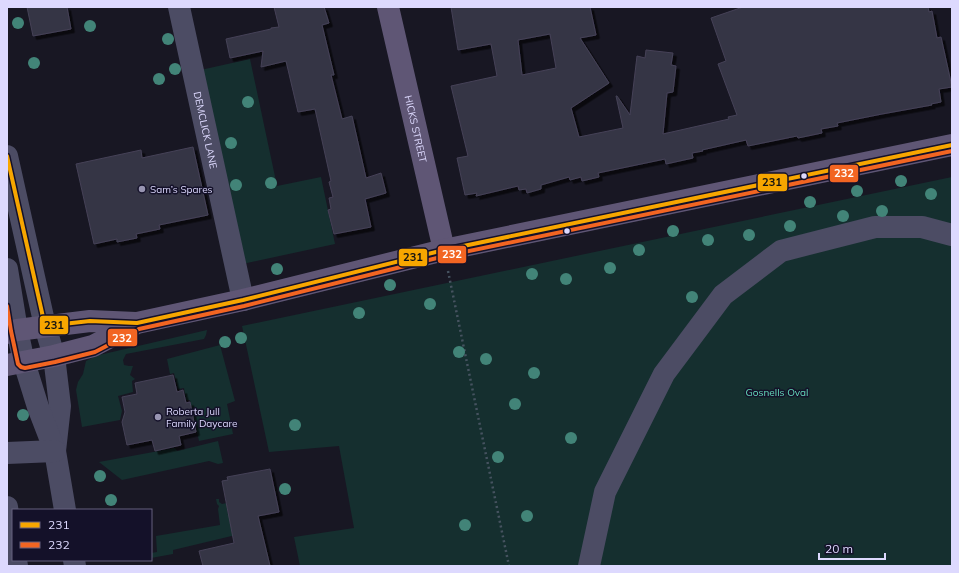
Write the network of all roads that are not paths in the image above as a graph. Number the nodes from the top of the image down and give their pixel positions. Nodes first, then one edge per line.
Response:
1 (179, 7) edge
2 (388, 7) edge
3 (952, 145) edge
4 (7, 156) edge
5 (952, 235) edge
6 (444, 250) junction
7 (7, 269) edge
8 (243, 300) junction
9 (137, 323) junction
10 (45, 326) junction
11 (12, 331) edge
12 (54, 356) junction
13 (15, 363) edge
14 (55, 451) junction
15 (7, 453) edge
16 (7, 507) edge
17 (65, 509) edge
18 (12, 538) edge
19 (589, 566) edge

1 - 8 street, DEMCLICK LANE
2 - 6 main road, HICKS STREET
3 - 6 main road
4 - 10 street
5 - 19 street
6 - 8 main road
7 - 11 street
8 - 9 main road
9 - 10 main road
9 - 12 main road
10 - 11 main road
10 - 12 street
11 - 13 street
12 - 13 main road
12 - 14 street
13 - 14 street
14 - 15 street
14 - 17 street
16 - 18 street

